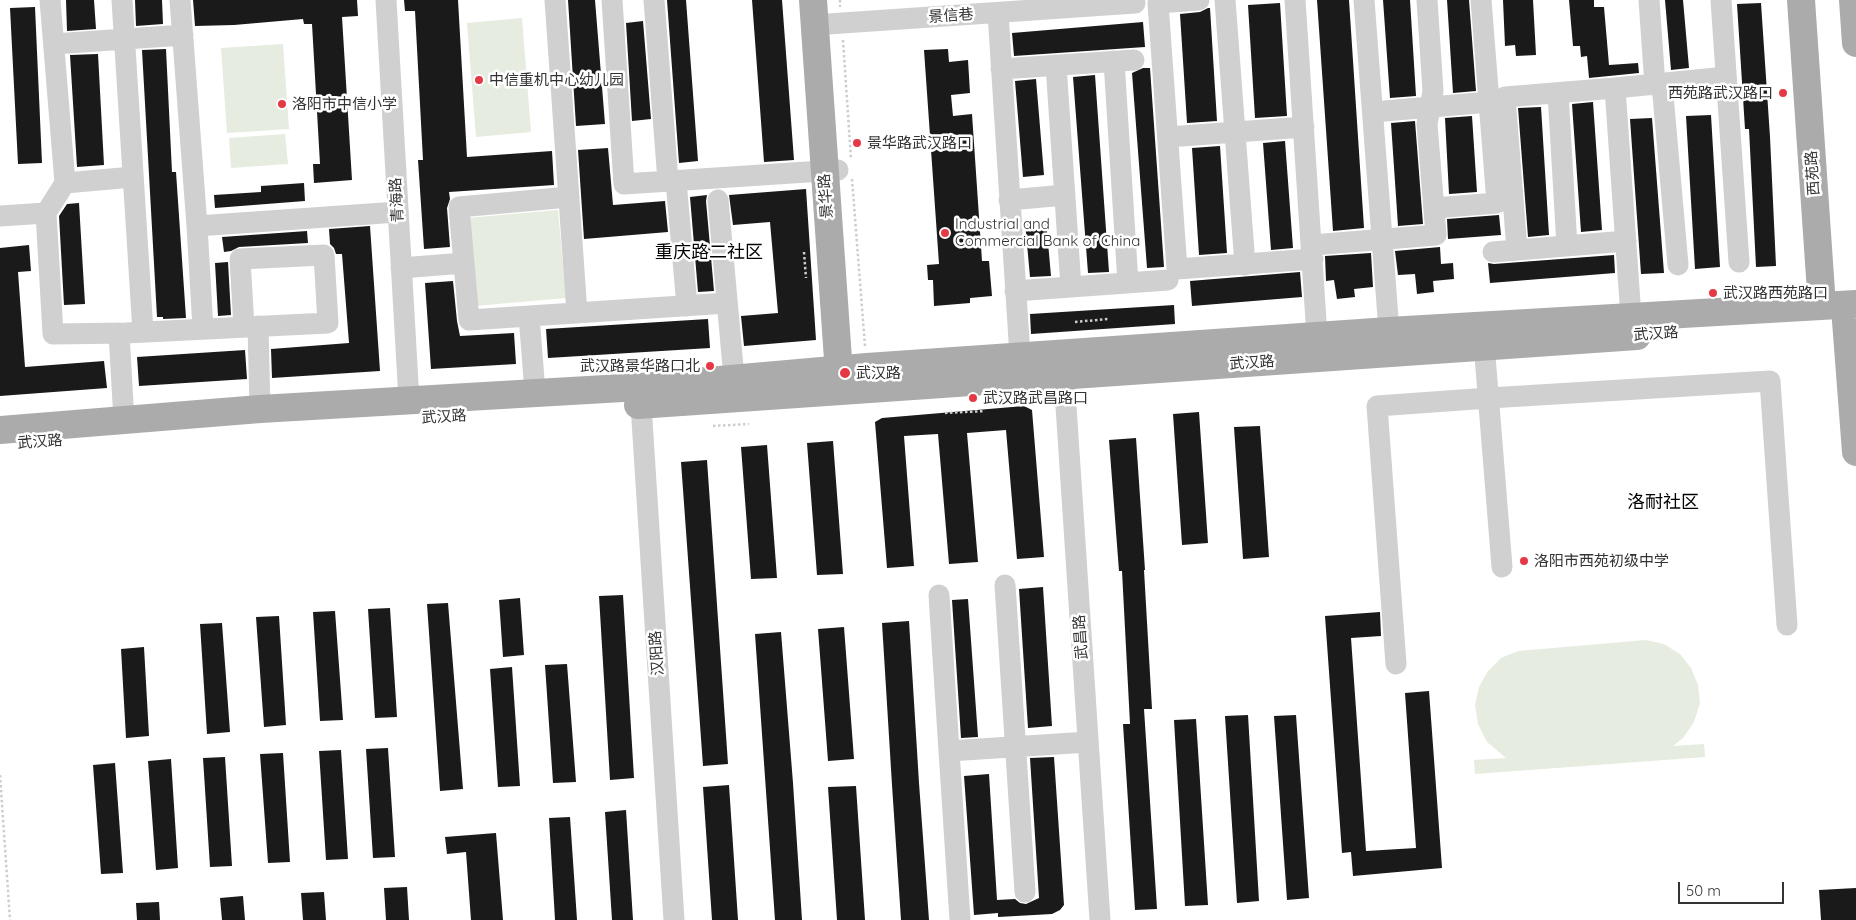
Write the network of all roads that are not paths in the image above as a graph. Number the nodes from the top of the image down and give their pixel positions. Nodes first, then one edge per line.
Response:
1 (50, 0) edge
2 (122, 0) edge
3 (180, 0) edge
4 (386, 0) edge
5 (555, 0) edge
6 (612, 0) edge
7 (654, 0) edge
8 (813, 0) edge
9 (1199, 0) edge
10 (1225, 0) edge
11 (1295, 0) edge
12 (1364, 0) edge
13 (1427, 0) edge
14 (1481, 0) edge
15 (1649, 0) edge
16 (1721, 0) edge
17 (1801, 0) edge
18 (1135, 3) dead end
19 (1854, 8) edge
20 (998, 12) junction
21 (832, 16) edge
22 (183, 35) junction
23 (124, 39) junction
24 (1856, 43) edge
25 (54, 44) junction
26 (1056, 65) junction
27 (1001, 69) junction
28 (1726, 78) junction
29 (1659, 84) junction
30 (1615, 88) junction
31 (1558, 93) junction
32 (1489, 102) junction
33 (1430, 107) junction
34 (1373, 112) junction
35 (1304, 127) junction
36 (1235, 132) junction
37 (1168, 137) junction
38 (841, 170) junction
39 (133, 177) junction
40 (672, 181) junction
41 (66, 183) junction
42 (1065, 194) junction
43 (569, 197) junction
44 (718, 200) dead end
45 (1010, 200) junction
46 (1434, 208) junction
47 (398, 212) junction
48 (46, 213) junction
49 (0, 216) edge
50 (197, 226) junction
51 (1382, 240) junction
52 (1626, 241) junction
53 (1567, 246) junction
54 (1517, 250) junction
55 (1312, 252) junction
56 (1493, 252) dead end
57 (1739, 262) dead end
58 (464, 263) junction
59 (1245, 264) junction
60 (1678, 265) dead end
61 (401, 268) junction
62 (1168, 280) dead end
63 (1128, 283) junction
64 (1071, 287) junction
65 (1015, 291) junction
66 (727, 303) junction
67 (687, 306) junction
68 (1822, 306) junction
69 (577, 313) junction
70 (1854, 314) edge
71 (529, 316) junction
72 (1631, 317) junction
73 (251, 326) junction
74 (203, 329) junction
75 (1389, 331) junction
76 (144, 332) junction
77 (119, 333) junction
78 (1317, 336) junction
79 (1484, 336) junction
80 (1020, 356) junction
81 (1063, 364) junction
82 (734, 378) junction
83 (851, 378) junction
84 (535, 392) junction
85 (640, 396) junction
86 (1489, 398) junction
87 (409, 400) junction
88 (260, 409) junction
89 (124, 421) junction
90 (0, 430) edge
91 (0, 444) edge
92 (1856, 452) edge
93 (1502, 567) dead end
94 (1005, 585) dead end
95 (939, 594) dead end
96 (1787, 624) dead end
97 (1396, 664) dead end
98 (1088, 742) junction
99 (1016, 747) junction
100 (949, 752) junction
101 (1025, 892) dead end
102 (674, 920) edge
103 (960, 920) edge
104 (1100, 920) edge

1 - 25 street
2 - 23 street
3 - 22 street
4 - 47 street, 青海路
5 - 43 street
6 - 40 street
7 - 40 street
8 - 38 main road, 景华路
9 - 37 street
10 - 36 street
11 - 35 street
12 - 34 street
13 - 33 street
14 - 32 street
15 - 29 street
16 - 28 street
17 - 68 main road, 西苑路
18 - 20 street, 景信巷
19 - 24 main road
20 - 21 street, 景信巷
20 - 27 street
21 - 38 main road, 景华路
22 - 23 street
22 - 50 street
23 - 25 street
23 - 39 street
25 - 41 street
26 - 27 street
26 - 42 street
26 - 63 street
27 - 45 street
28 - 29 street
28 - 57 street
29 - 30 street
29 - 60 street
30 - 31 street
30 - 52 street
31 - 53 street
31 - 54 street
32 - 33 street
32 - 46 street
33 - 34 street
33 - 46 street
34 - 51 street
35 - 36 street
35 - 55 street
36 - 37 street
36 - 59 street
37 - 59 street
38 - 40 street
38 - 83 main road, 景华路
39 - 41 street
39 - 76 street
40 - 67 street
41 - 48 street
42 - 45 street
42 - 64 street
43 - 58 street
43 - 69 street
44 - 66 street
45 - 65 street
46 - 51 street
47 - 50 street
47 - 61 street, 青海路
48 - 49 street
48 - 77 street
50 - 74 street
51 - 55 street
51 - 75 street
52 - 53 street
52 - 72 street
53 - 54 street
54 - 56 street
55 - 59 street
55 - 78 street
58 - 61 street
58 - 71 street
61 - 87 street, 青海路
62 - 63 street
63 - 64 street
64 - 65 street
65 - 80 street
66 - 67 street
66 - 82 street
67 - 69 street
68 - 70 main road
68 - 72 main road, 武汉路
69 - 71 street
70 - 79 main road, 武汉路
70 - 92 main road
71 - 84 street
72 - 79 main road, 武汉路
73 - 73 street
73 - 74 street
73 - 88 street
74 - 76 street
75 - 78 main road, 武汉路
75 - 79 main road, 武汉路
76 - 77 street
77 - 89 street
78 - 81 main road, 武汉路
79 - 81 main road, 武汉路
79 - 86 street
80 - 81 main road, 武汉路
80 - 83 main road, 武汉路
81 - 83 main road, 武汉路
81 - 98 street, 武昌路
82 - 83 main road, 武汉路
82 - 85 main road, 武汉路
83 - 85 main road, 武汉路
84 - 85 main road, 武汉路
84 - 87 main road, 武汉路
85 - 91 main road, 武汉路
85 - 102 street, 汉阳路
86 - 93 street
86 - 96 street
86 - 97 street
87 - 88 main road, 武汉路
88 - 89 main road, 武汉路
89 - 90 main road, 武汉路
94 - 99 street
95 - 100 street
98 - 99 street
98 - 104 street, 武昌路
99 - 100 street
99 - 101 street
100 - 103 street

